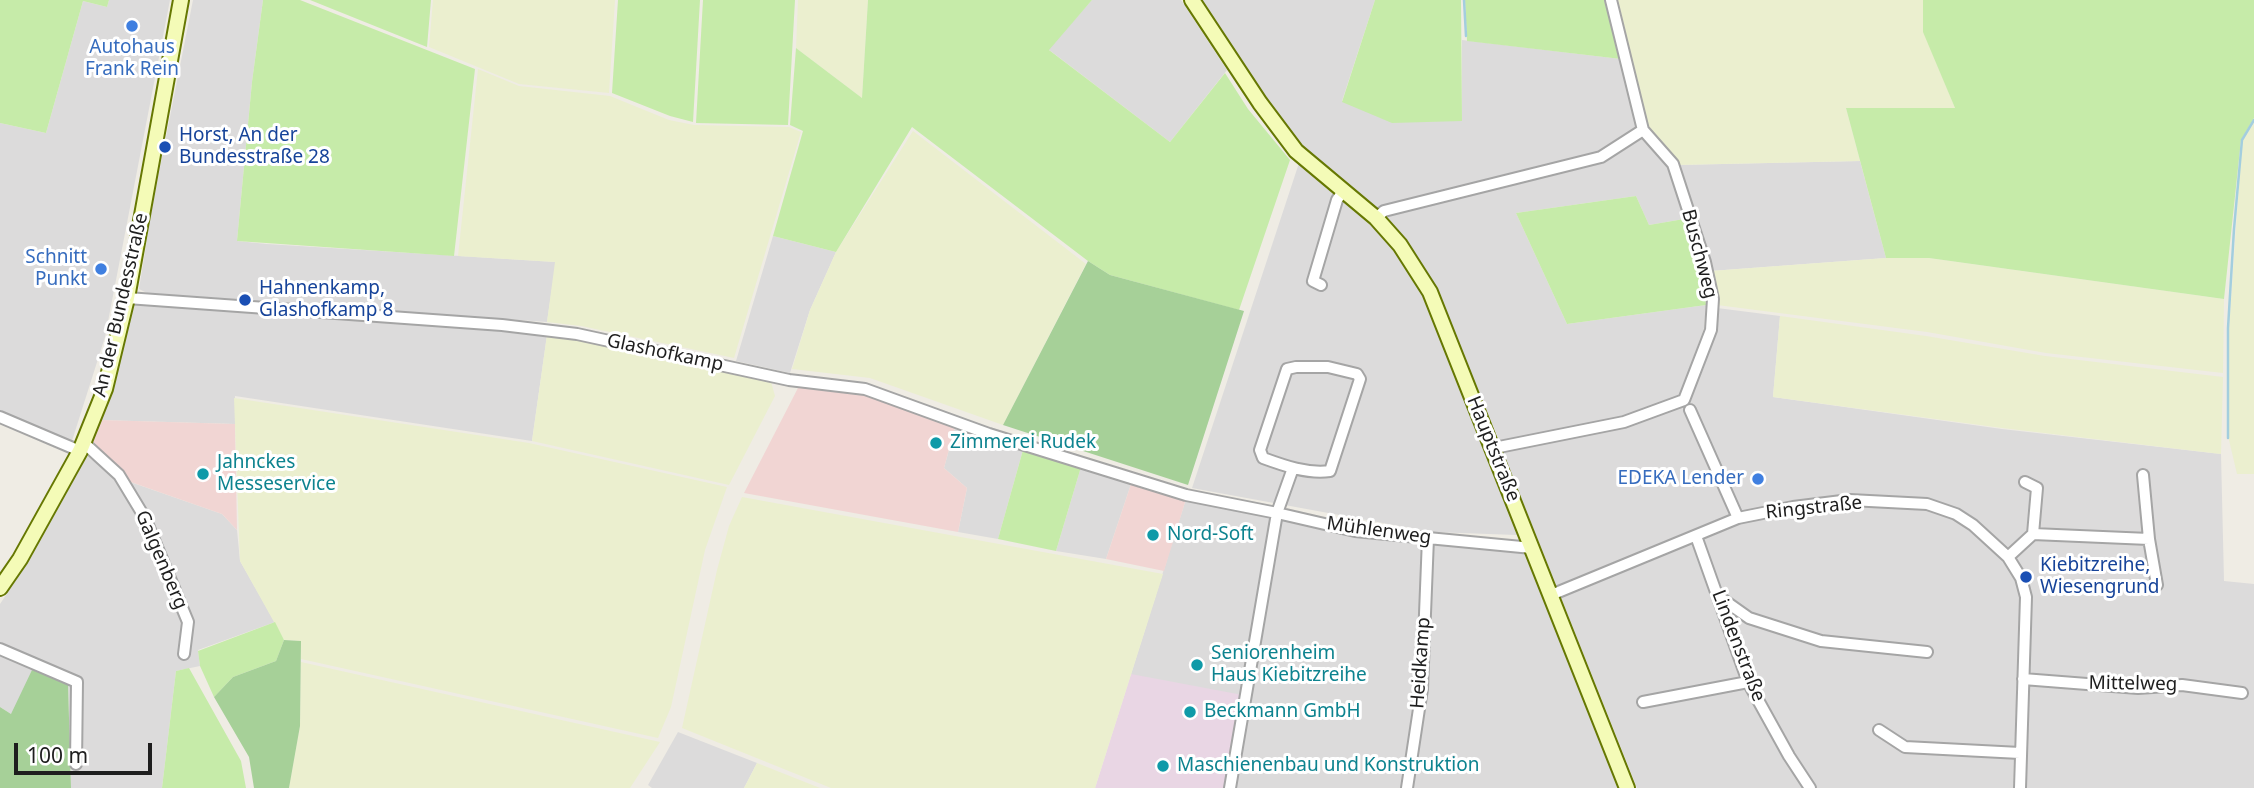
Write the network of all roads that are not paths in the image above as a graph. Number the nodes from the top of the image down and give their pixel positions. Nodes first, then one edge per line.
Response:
1 (181, 0) edge
2 (1192, 0) edge
3 (1611, 0) edge
4 (1643, 130) junction
5 (1343, 191) junction
6 (1376, 218) junction
7 (1321, 285) dead end
8 (127, 298) junction
9 (1690, 410) dead end
10 (0, 417) edge
11 (82, 447) junction
12 (1494, 448) junction
13 (1293, 468) junction
14 (2143, 475) dead end
15 (2025, 482) dead end
16 (1186, 495) joint
17 (1277, 513) junction
18 (1738, 518) junction
19 (2033, 534) junction
20 (1696, 536) junction
21 (1428, 538) junction
22 (2149, 539) junction
23 (1532, 548) junction
24 (2008, 557) junction
25 (2157, 585) dead end
26 (0, 588) edge
27 (1551, 595) junction
28 (1718, 596) junction
29 (0, 649) edge
30 (1927, 652) dead end
31 (184, 654) dead end
32 (2023, 679) junction
33 (1748, 682) junction
34 (2242, 693) dead end
35 (1643, 702) dead end
36 (1879, 730) dead end
37 (2020, 753) junction
38 (76, 764) dead end
39 (1230, 788) edge
40 (1407, 788) edge
41 (1628, 788) edge
42 (1810, 788) edge
43 (2020, 788) edge

1 - 8 street, An der Bundesstraße
2 - 5 street, Hauptstraße
3 - 4 street, Buschweg
4 - 6 street
4 - 12 street, Buschweg
5 - 6 street, Hauptstraße
5 - 7 street
6 - 12 street, Hauptstraße
8 - 11 street, An der Bundesstraße
8 - 16 street, Glashofkamp
9 - 18 street
10 - 11 street, Galgenberg
11 - 26 street, An der Bundesstraße
11 - 31 street, Galgenberg
12 - 23 street, Hauptstraße
13 - 13 street
13 - 17 street
14 - 22 street
15 - 19 street
16 - 17 street, Mühlenweg
17 - 21 street, Mühlenweg
17 - 39 street
18 - 20 street, Ringstraße
18 - 24 street, Ringstraße
19 - 22 street
19 - 24 street
20 - 27 street, Ringstraße
20 - 28 street, Lindenstraße
21 - 23 street, Mühlenweg
21 - 40 street, Heidkamp
22 - 25 street
23 - 27 street, Hauptstraße
24 - 32 street, Ringstraße
27 - 41 street, Hauptstraße
28 - 30 street
28 - 33 street, Lindenstraße
29 - 38 street
32 - 34 street, Mittelweg
32 - 37 street, Ringstraße
33 - 35 street
33 - 42 street, Lindenstraße
36 - 37 street
37 - 43 street, Ringstraße

